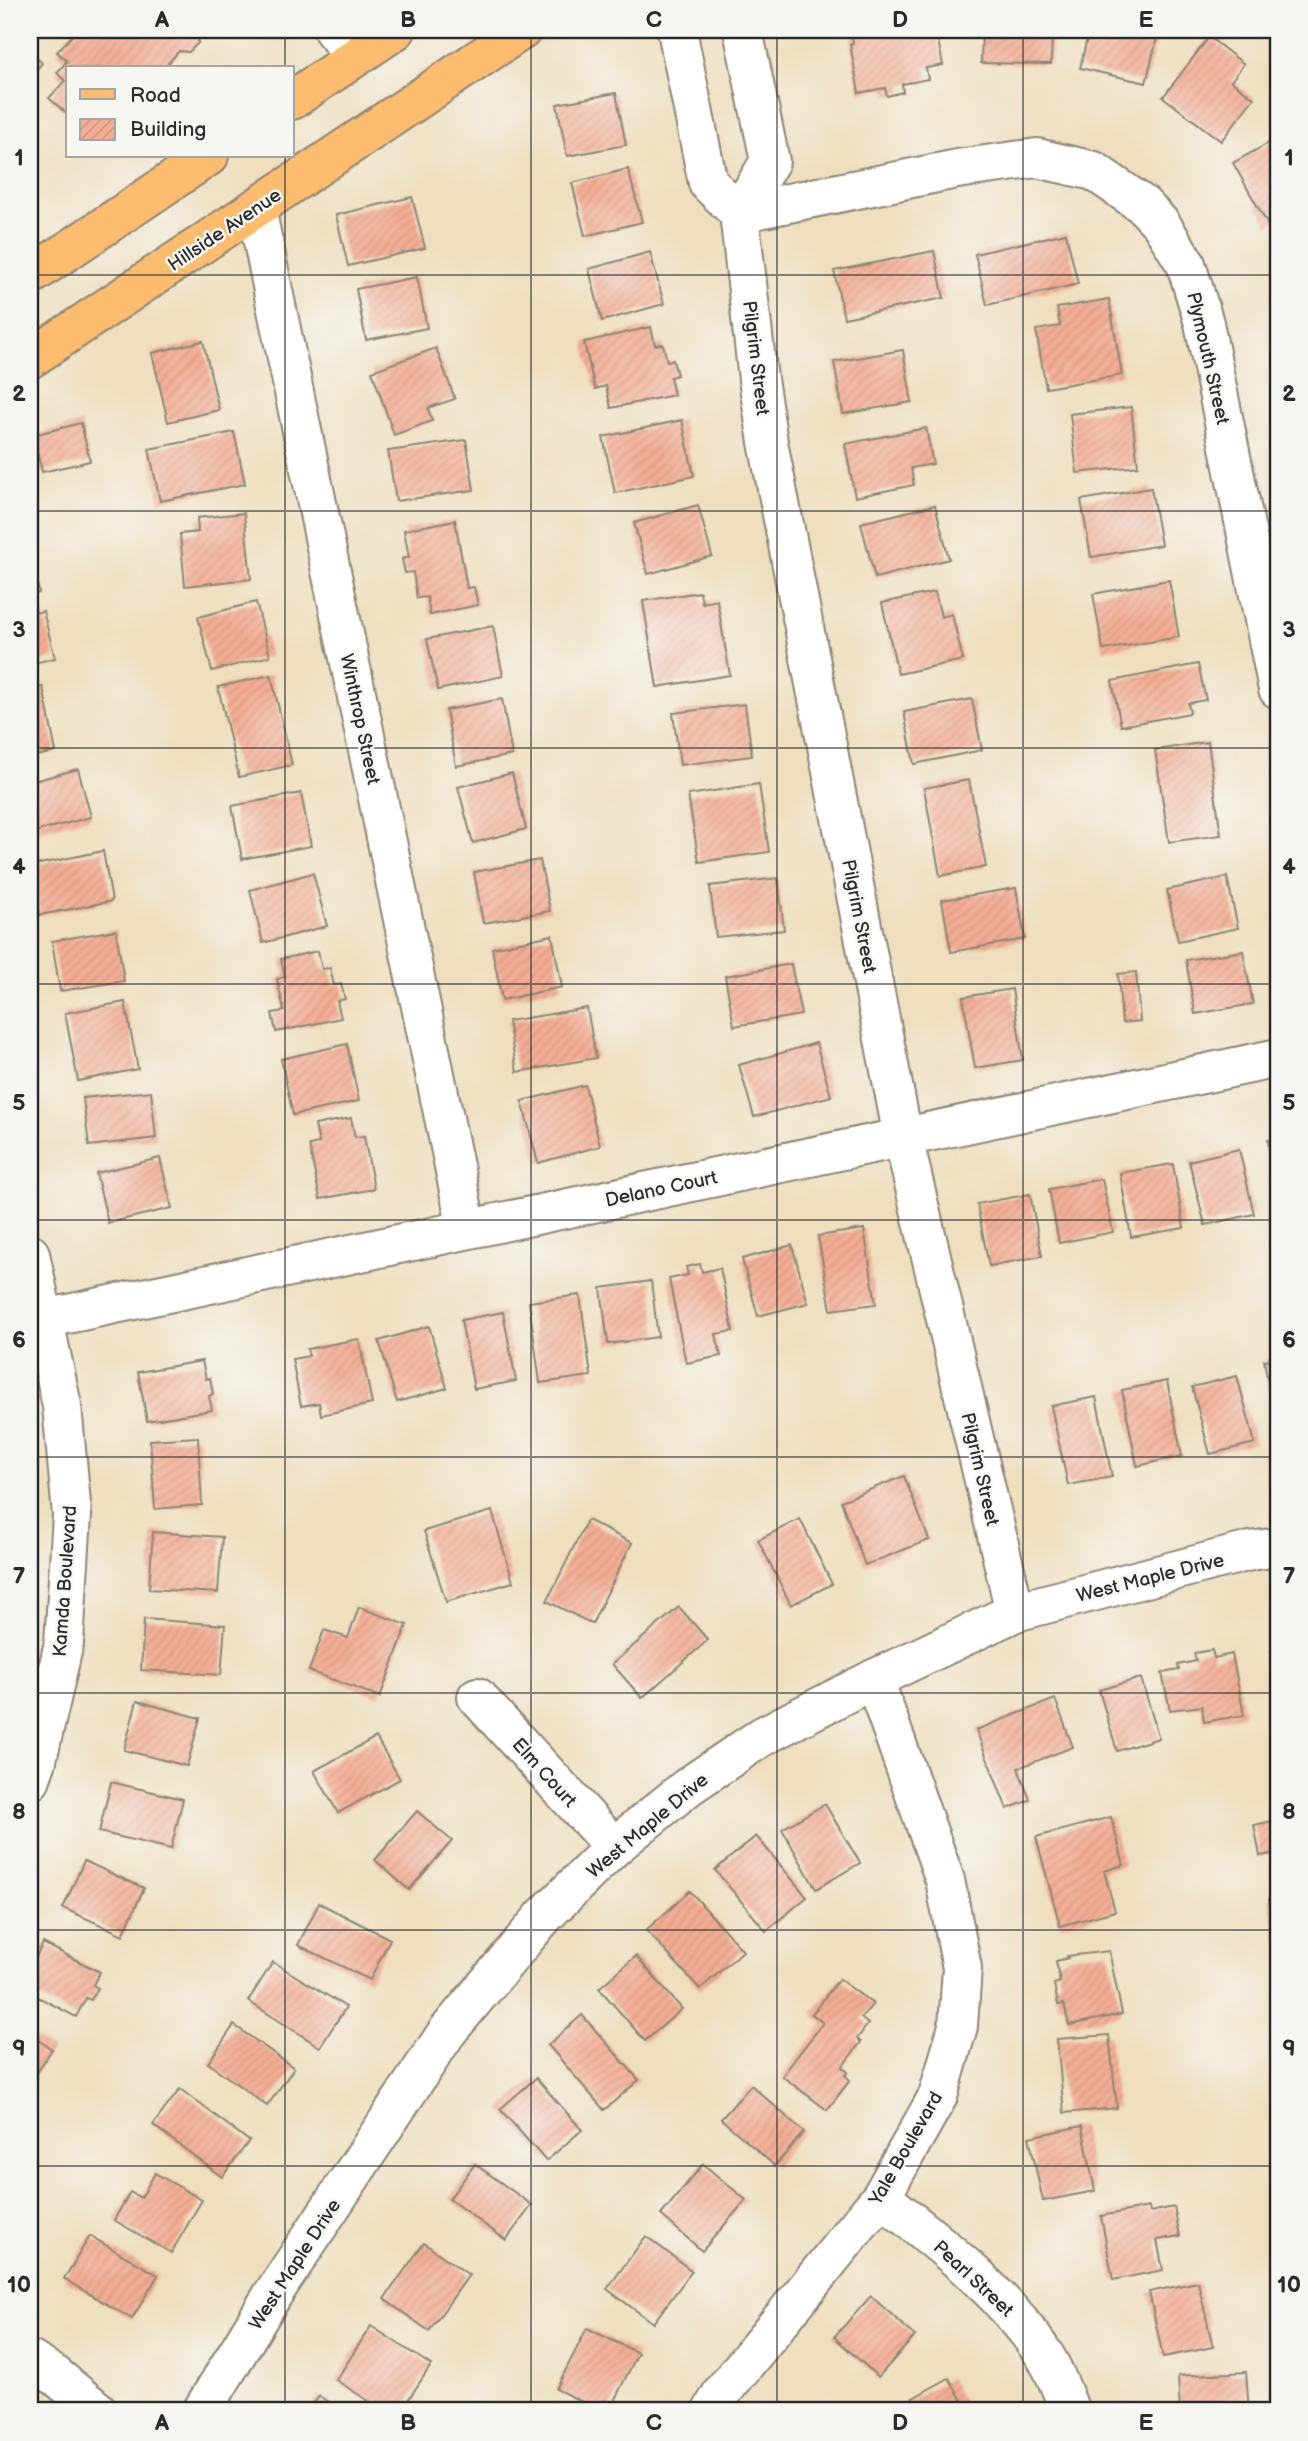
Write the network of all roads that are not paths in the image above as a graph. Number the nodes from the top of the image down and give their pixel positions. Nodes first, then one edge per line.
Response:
1 (397, 30) edge
2 (522, 30) edge
3 (677, 30) edge
4 (743, 30) edge
5 (344, 43) edge
6 (294, 98) edge
7 (206, 158) edge
8 (256, 208) junction
9 (739, 213) junction
10 (30, 276) edge
11 (30, 359) edge
12 (1278, 689) edge
13 (1278, 1058) edge
14 (903, 1137) junction
15 (467, 1230) junction
16 (30, 1254) edge
17 (44, 1319) junction
18 (1278, 1547) edge
19 (1015, 1612) junction
20 (874, 1679) junction
21 (477, 1697) dead end
22 (32, 1767) edge
23 (614, 1847) junction
24 (881, 2197) junction
25 (30, 2360) edge
26 (98, 2411) edge
27 (202, 2411) edge
28 (712, 2411) edge
29 (1070, 2411) edge

1 - 5 main road
2 - 8 main road, Hillside Avenue
3 - 9 street
4 - 9 street
5 - 6 main road
7 - 10 main road
8 - 11 main road, Hillside Avenue
8 - 15 street, Winthrop Street
9 - 12 street, Plymouth Street
9 - 14 street, Pilgrim Street
13 - 14 street, Delano Court
14 - 15 street, Delano Court
14 - 19 street, Pilgrim Street
15 - 17 street, Delano Court
16 - 17 street, Kamda Boulevard
17 - 22 street, Kamda Boulevard
18 - 19 street, West Maple Drive
19 - 20 street, West Maple Drive
20 - 23 street, West Maple Drive
20 - 24 street, Yale Boulevard
21 - 23 street, Elm Court
23 - 27 street, West Maple Drive
24 - 28 street, Yale Boulevard
24 - 29 street, Pearl Street
25 - 26 street

